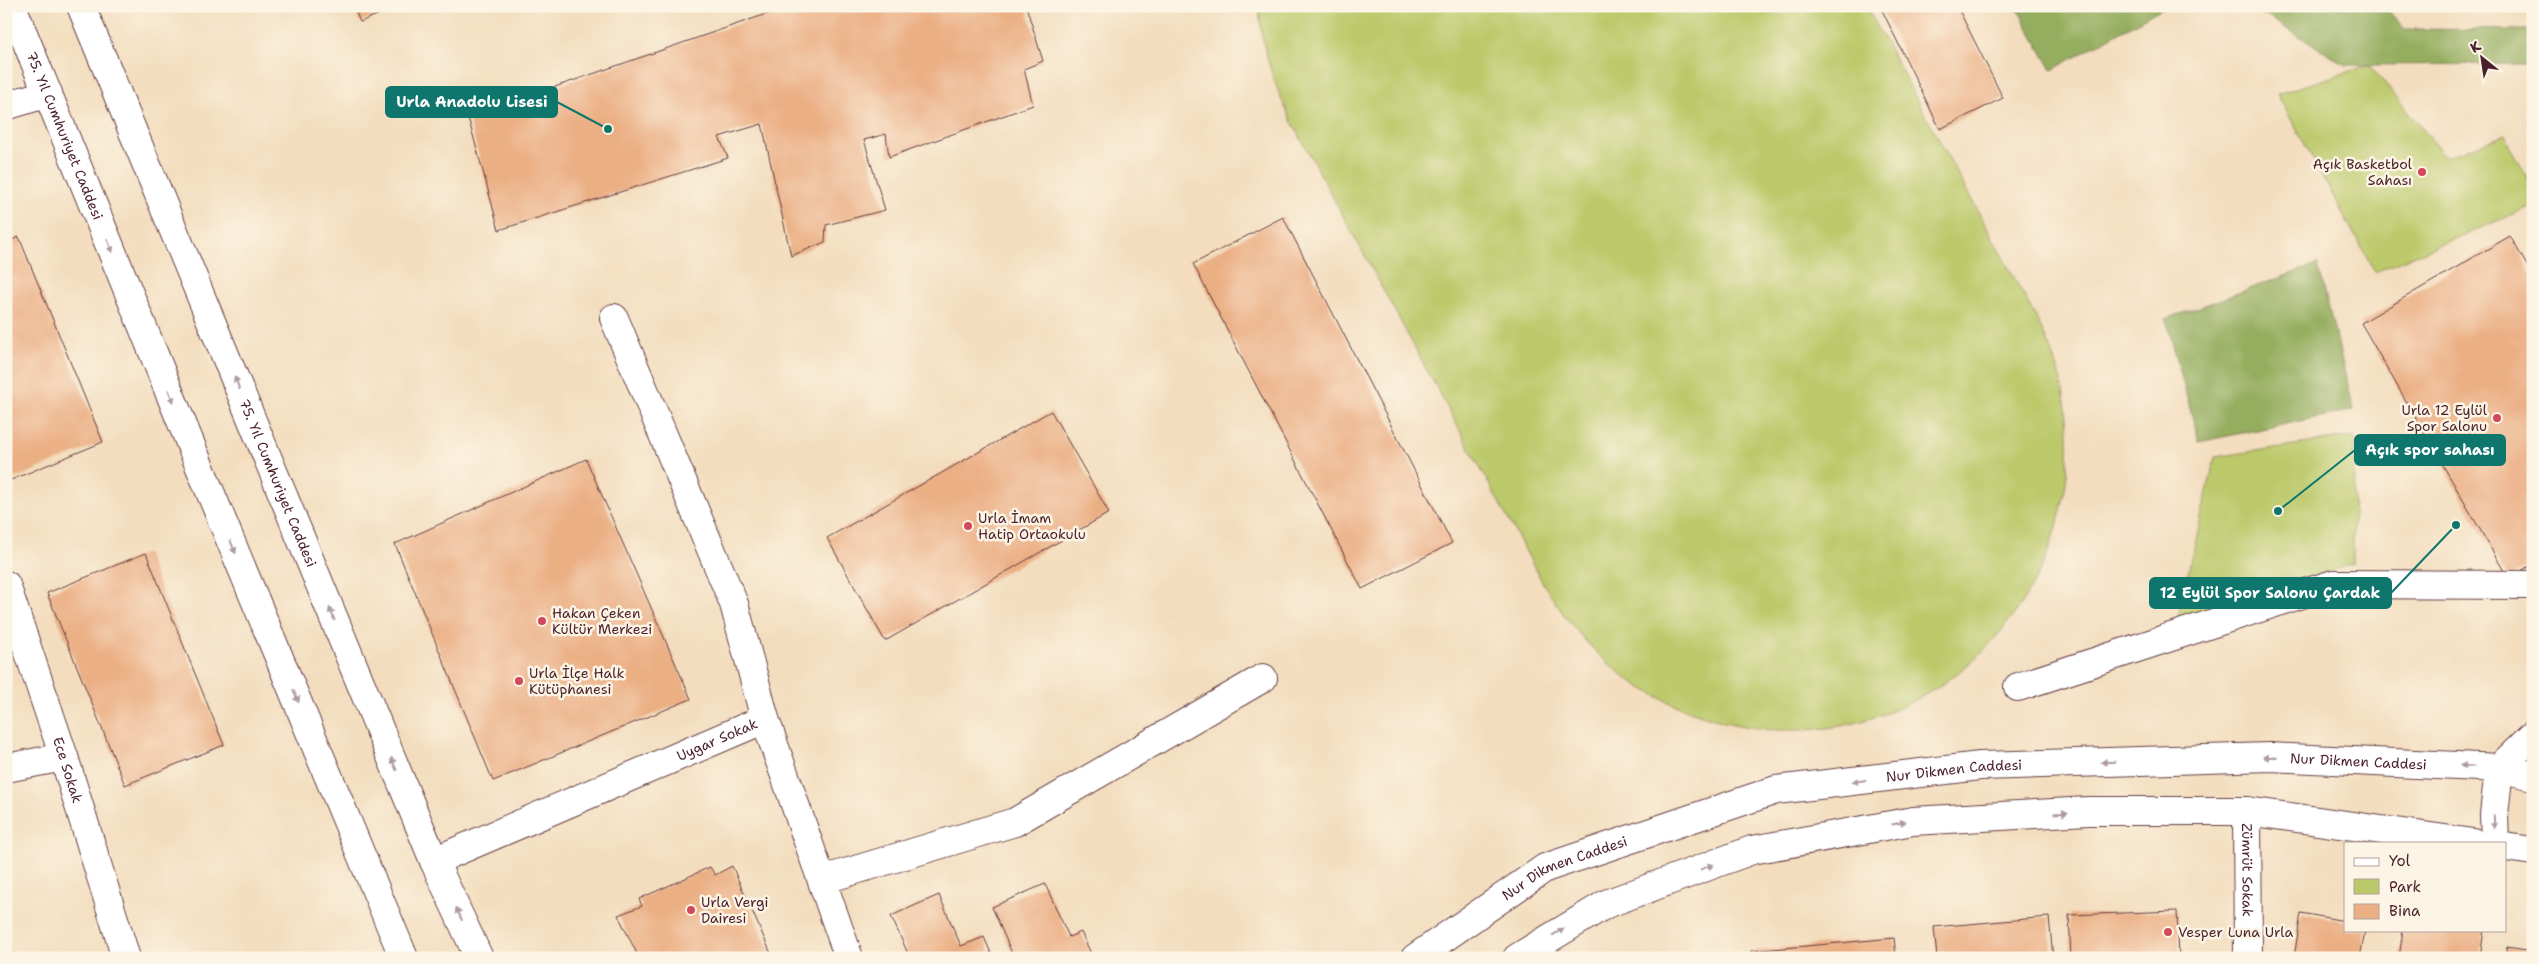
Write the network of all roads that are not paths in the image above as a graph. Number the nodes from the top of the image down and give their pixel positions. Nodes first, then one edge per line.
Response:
1 (12, 6) edge
2 (81, 6) edge
3 (48, 93) junction
4 (6, 106) edge
5 (614, 318) dead end
6 (6, 584) edge
7 (2533, 586) edge
8 (1263, 678) dead end
9 (2018, 687) dead end
10 (765, 719) junction
11 (2533, 735) edge
12 (64, 757) junction
13 (6, 768) edge
14 (2499, 768) junction
15 (2533, 776) edge
16 (2247, 811) junction
17 (2466, 842) edge
18 (2495, 842) edge
19 (2506, 847) edge
20 (2533, 851) edge
21 (434, 861) junction
22 (822, 880) junction
23 (126, 958) edge
24 (404, 958) edge
25 (479, 958) edge
26 (849, 958) edge
27 (1415, 958) edge
28 (1517, 958) edge
29 (2248, 958) edge

1 - 3 street, 75. Yıl Cumhuriyet Caddesi
21 -> 2 street, 75. Yıl Cumhuriyet Caddesi
3 - 4 street
3 -> 24 street, 75. Yıl Cumhuriyet Caddesi
5 - 10 street
6 - 12 street, Ece Sokak
7 - 9 street
8 - 22 street
10 - 21 street, Uygar Sokak
10 - 22 street, Uygar Sokak
11 - 14 street
12 - 13 street
12 - 23 street, Ece Sokak
14 - 15 street, Nur Dikmen Caddesi
14 -> 18 street
14 -> 27 street, Nur Dikmen Caddesi
16 - 17 street
28 -> 16 street
16 - 29 street, Zümrüt Sokak
19 - 20 street
25 -> 21 street, 75. Yıl Cumhuriyet Caddesi
22 - 26 street, Uygar Sokak

